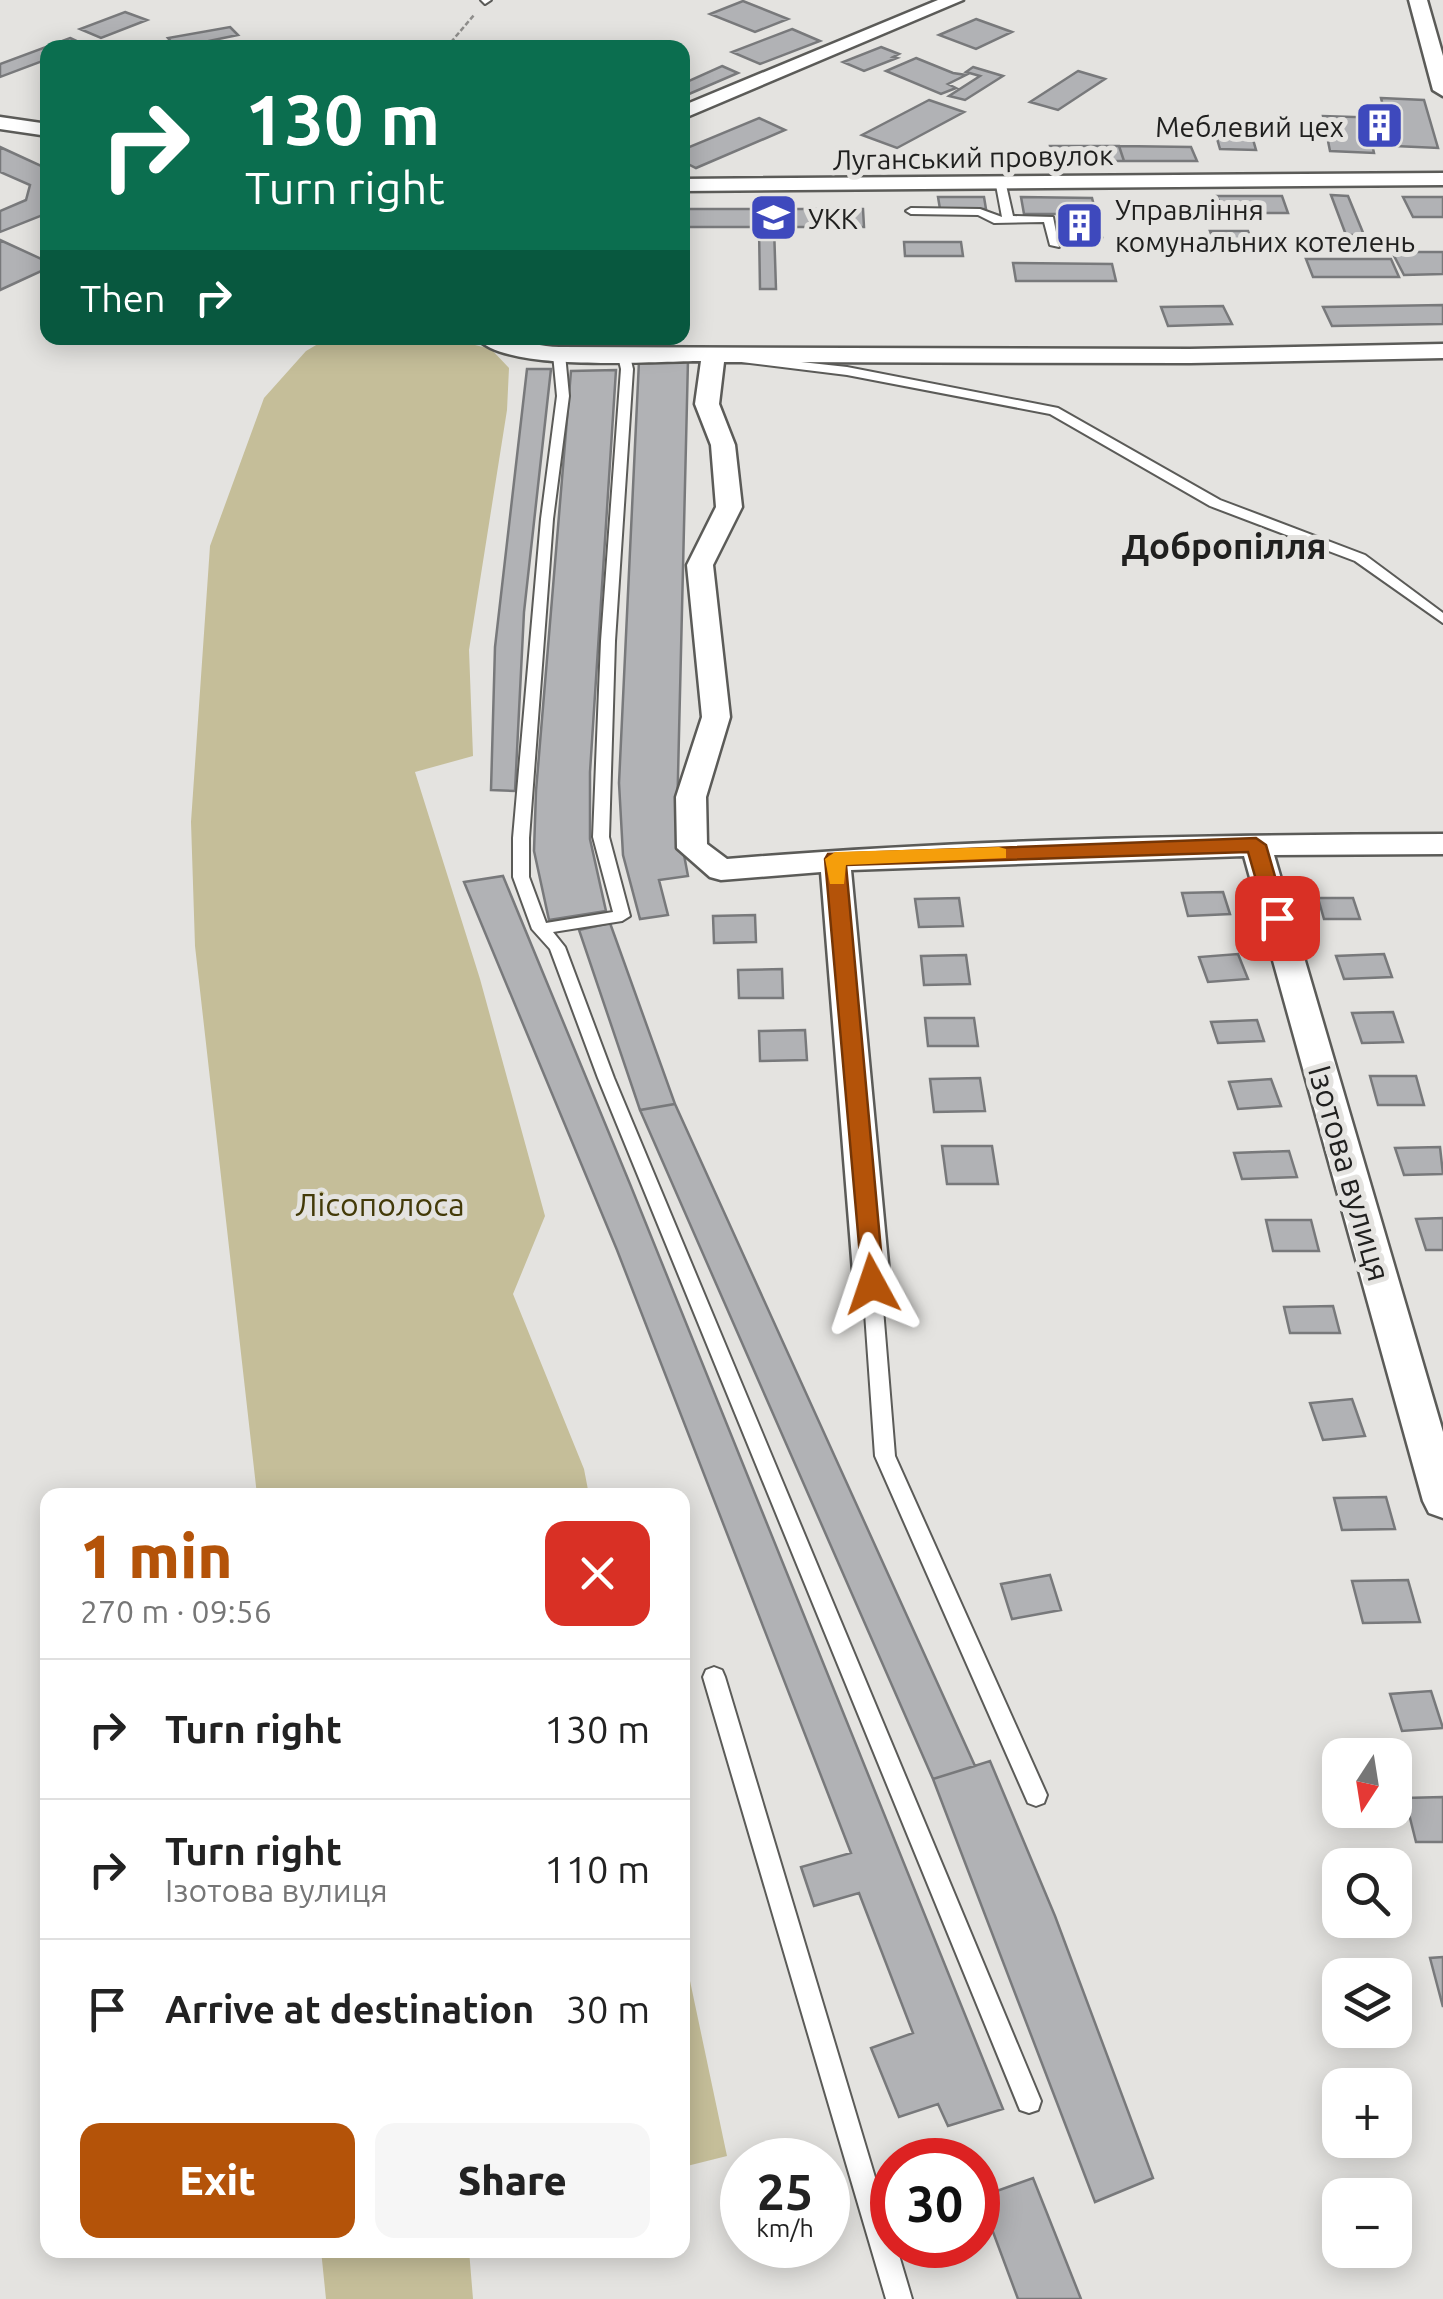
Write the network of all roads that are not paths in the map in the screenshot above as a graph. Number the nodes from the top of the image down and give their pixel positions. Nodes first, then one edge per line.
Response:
1 (954, 0) edge
2 (1418, 0) edge
3 (1436, 27) edge
4 (1443, 90) edge
5 (690, 110) edge
6 (0, 123) edge
7 (40, 129) edge
8 (1443, 178) edge
9 (1001, 184) junction
10 (690, 185) edge
11 (911, 212) dead end
12 (1008, 220) junction
13 (1055, 245) dead end
14 (498, 345) edge
15 (1443, 351) edge
16 (624, 352) junction
17 (559, 354) junction
18 (713, 355) junction
19 (1443, 619) edge
20 (1443, 844) edge
21 (1256, 845) junction
22 (835, 859) junction
23 (540, 929) junction
24 (872, 1284) joint
25 (1443, 1501) edge
26 (714, 1677) dead end
27 (1036, 1795) dead end
28 (1029, 2100) dead end
29 (899, 2299) edge

1 - 5 street
2 - 3 street
3 - 4 street
6 - 7 street
8 - 9 street, Луганський провулок
9 - 10 street, Луганський провулок
9 - 12 lane
11 - 12 lane
12 - 13 lane
14 - 17 street
15 - 18 street
16 - 17 street
16 - 18 street
16 - 23 lane
17 - 23 lane
18 - 19 lane
18 - 22 street
20 - 21 street
21 - 22 street
21 - 25 street, Ізотова вулиця
22 - 24 street
23 - 28 lane
24 - 27 lane
26 - 29 lane

